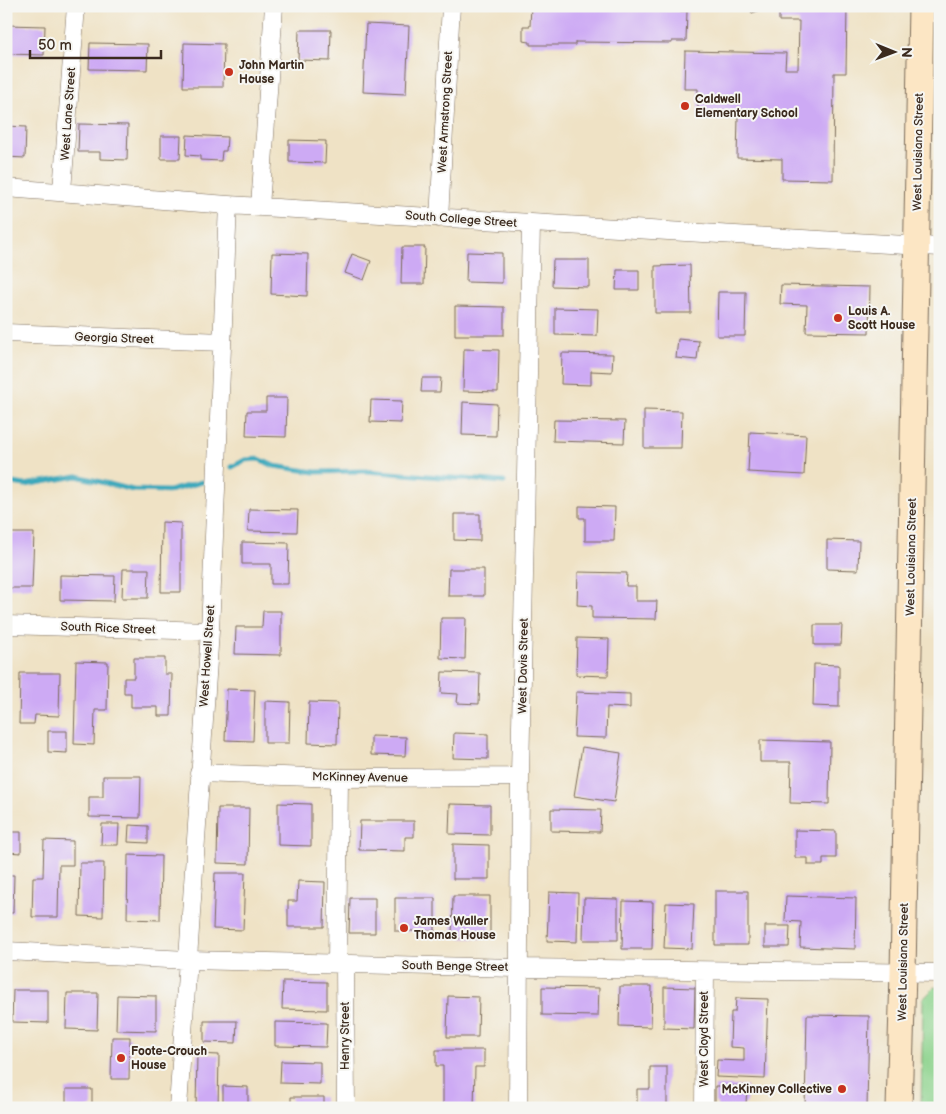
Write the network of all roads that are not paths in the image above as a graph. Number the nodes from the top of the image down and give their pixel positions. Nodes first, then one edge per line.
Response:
1 (76, 6) edge
2 (274, 6) edge
3 (451, 6) edge
4 (921, 6) edge
5 (6, 188) edge
6 (62, 191) junction
7 (228, 205) junction
8 (260, 206) junction
9 (439, 218) junction
10 (531, 224) junction
11 (928, 247) edge
12 (6, 333) edge
13 (222, 342) junction
14 (6, 625) edge
15 (210, 631) junction
16 (199, 773) junction
17 (520, 777) junction
18 (339, 778) junction
19 (6, 951) edge
20 (188, 960) junction
21 (341, 963) junction
22 (518, 968) junction
23 (705, 970) junction
24 (903, 972) junction
25 (940, 973) edge
26 (178, 1108) edge
27 (346, 1108) edge
28 (518, 1108) edge
29 (704, 1108) edge
30 (899, 1108) edge

1 - 6 street, West Lane Street
2 - 8 street
3 - 9 street, West Armstrong Street
4 - 11 main road, West Louisiana Street
5 - 6 street, South College Street
6 - 7 street, South College Street
7 - 8 street, South College Street
7 - 13 street, West Howell Street
8 - 9 street, South College Street
9 - 10 street, South College Street
10 - 11 street, South College Street
10 - 17 street, West Davis Street
11 - 24 main road, West Louisiana Street
12 - 13 street, Georgia Street
13 - 15 street, West Howell Street
14 - 15 street, South Rice Street
15 - 16 street, West Howell Street
16 - 18 street, McKinney Avenue
16 - 20 street, West Howell Street
17 - 18 street, McKinney Avenue
17 - 22 street, West Davis Street
18 - 21 street, Henry Street
19 - 20 street, South Benge Street
20 - 21 street, South Benge Street
20 - 26 street, West Howell Street
21 - 22 street, South Benge Street
21 - 27 street, Henry Street
22 - 23 street, South Benge Street
22 - 28 street, West Davis Street
23 - 24 street, South Benge Street
23 - 29 street, West Cloyd Street
24 - 25 street, South Benge Street
24 - 30 main road, West Louisiana Street

